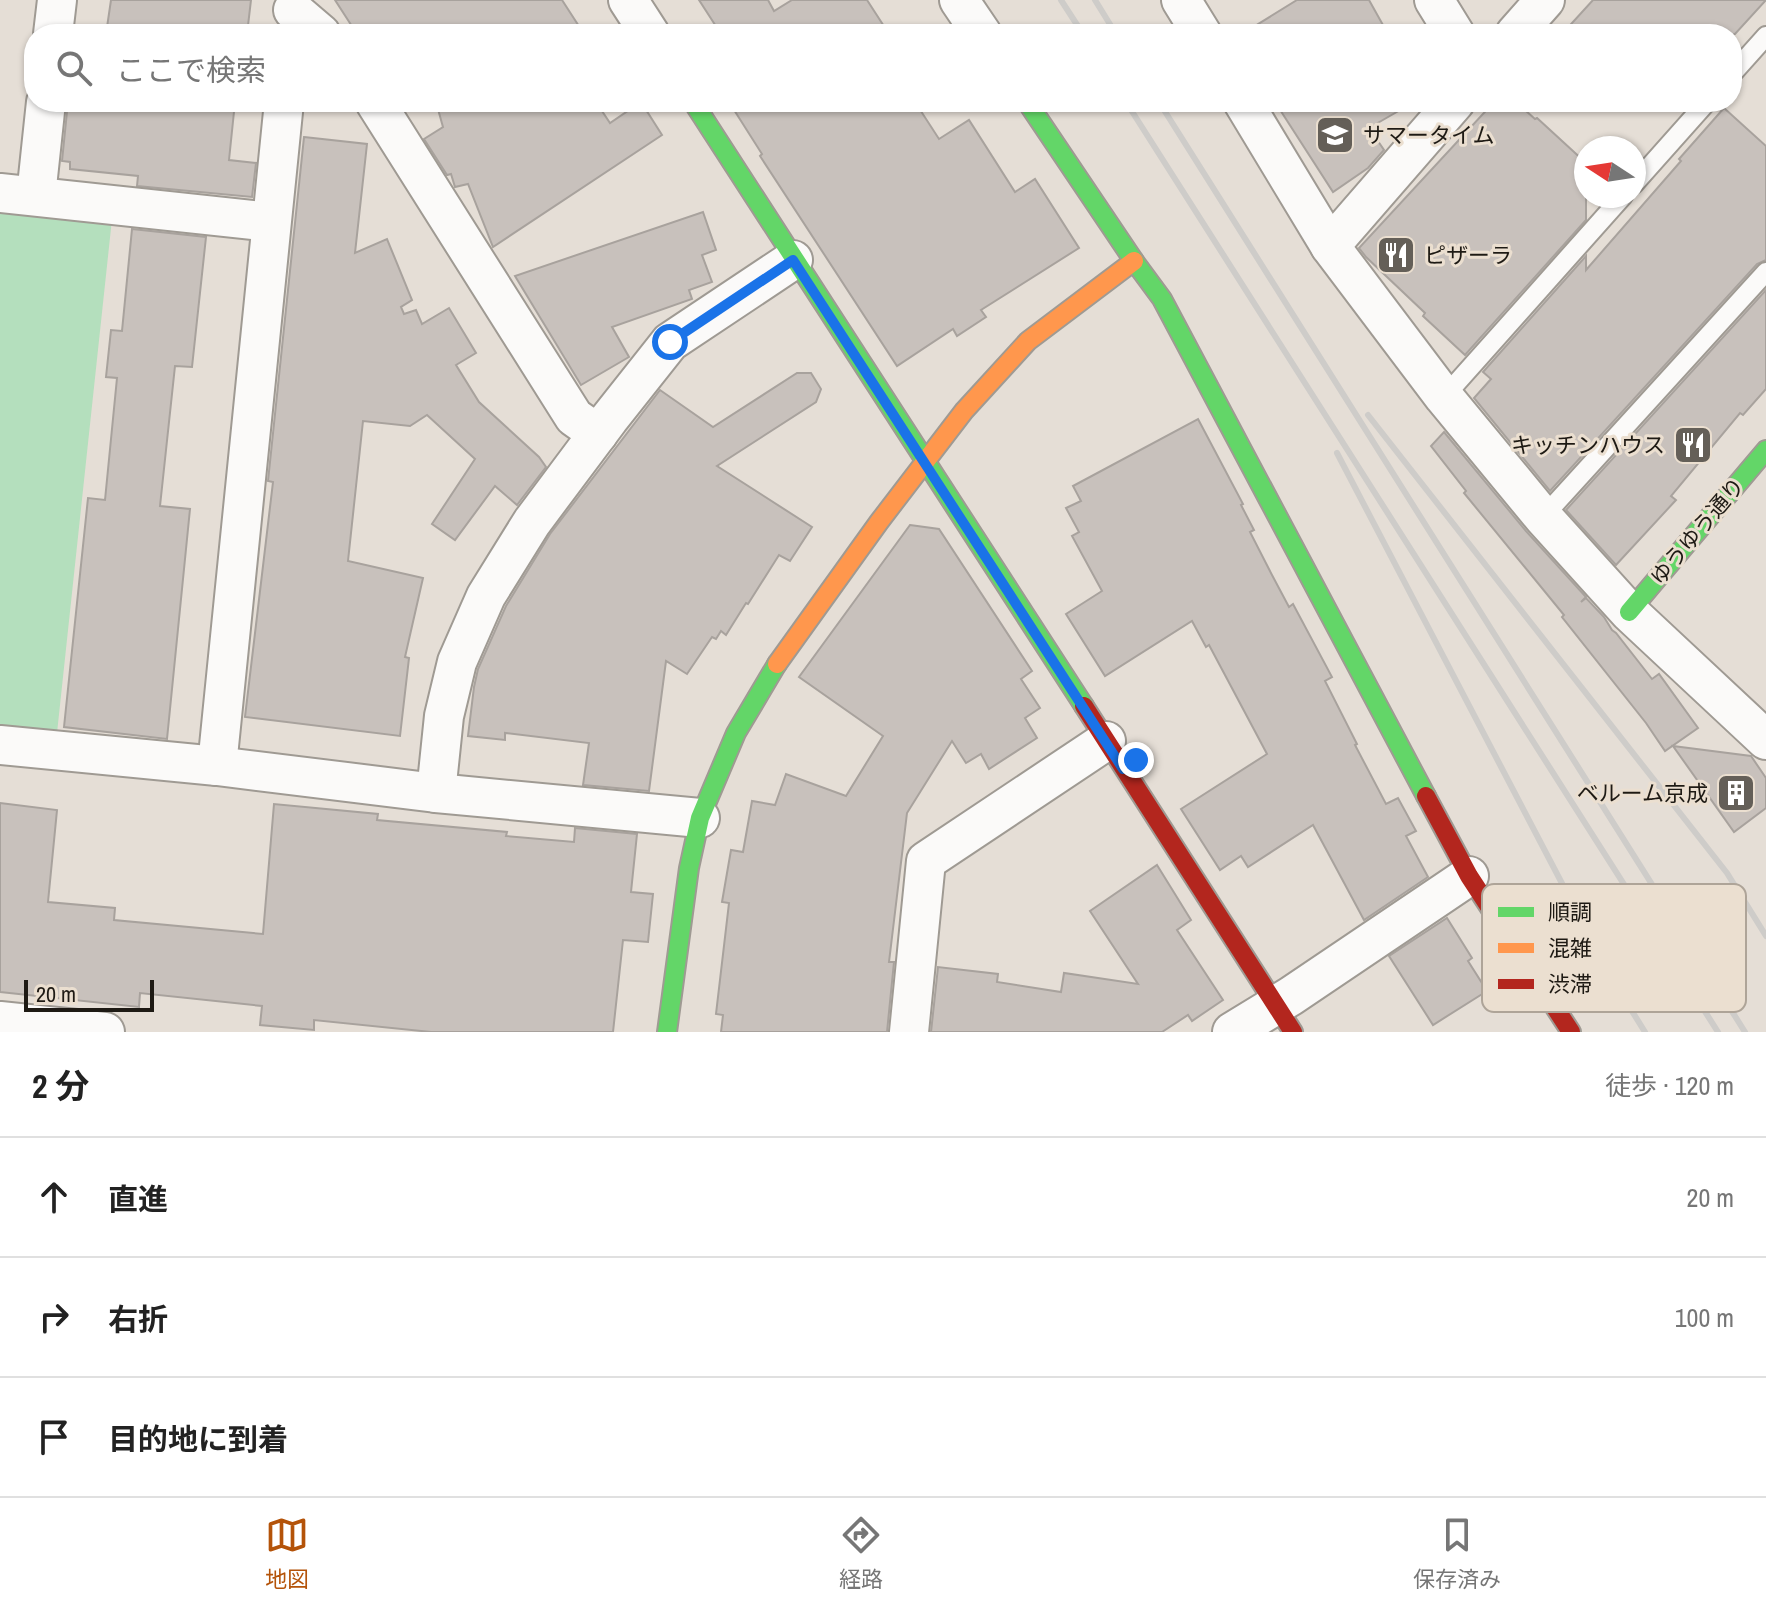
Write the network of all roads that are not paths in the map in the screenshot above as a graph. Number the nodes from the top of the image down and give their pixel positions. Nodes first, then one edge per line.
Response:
1 (57, 0) edge
2 (628, 0) edge
3 (959, 0) edge
4 (1181, 0) edge
5 (1434, 0) edge
6 (1545, 0) edge
7 (54, 24) edge
8 (644, 24) edge
9 (975, 24) edge
10 (1196, 24) edge
11 (1449, 24) edge
12 (1524, 24) edge
13 (1763, 44) edge
14 (1742, 64) edge
15 (43, 112) edge
16 (283, 112) edge
17 (381, 112) edge
18 (699, 112) edge
19 (1034, 112) edge
20 (1249, 112) edge
21 (1446, 112) edge
22 (1698, 112) edge
23 (1646, 171) edge
24 (18, 194) edge
25 (1612, 208) edge
26 (271, 222) junction
27 (1330, 246) junction
28 (793, 260) junction
29 (1134, 261) junction
30 (1766, 272) edge
31 (1444, 397) junction
32 (598, 434) junction
33 (1766, 450) edge
34 (925, 463) junction
35 (1543, 517) junction
36 (1629, 612) junction
37 (1766, 740) edge
38 (0, 745) edge
39 (1115, 755) junction
40 (1140, 758) dead end
41 (217, 766) junction
42 (436, 793) junction
43 (700, 818) junction
44 (1469, 876) junction
45 (1482, 896) edge
46 (1558, 1012) edge
47 (1284, 1019) edge
48 (0, 1021) edge
49 (105, 1032) edge
50 (667, 1032) edge
51 (909, 1032) edge
52 (1232, 1032) edge
53 (1571, 1032) edge

1 - 7 street
2 - 8 street
3 - 9 street
4 - 10 street
5 - 11 street
6 - 12 street
13 - 14 lane
15 - 24 street
16 - 26 street
17 - 32 street
18 - 28 street
19 - 29 street
20 - 27 street
21 - 27 street
22 - 23 lane
24 - 26 street
25 - 31 lane
26 - 41 street
27 - 31 street
28 - 32 street
28 - 34 street
29 - 34 street
29 - 44 street
30 - 35 lane
31 - 35 street
32 - 42 street
33 - 36 street, ゆうゆう通り
34 - 39 street
34 - 43 street
35 - 36 street
36 - 37 street
38 - 41 street
39 - 40 lane
39 - 47 street
39 - 51 street
41 - 42 street
42 - 43 street
43 - 50 street
44 - 45 street
44 - 47 street
46 - 53 street
47 - 52 street
48 - 49 street

